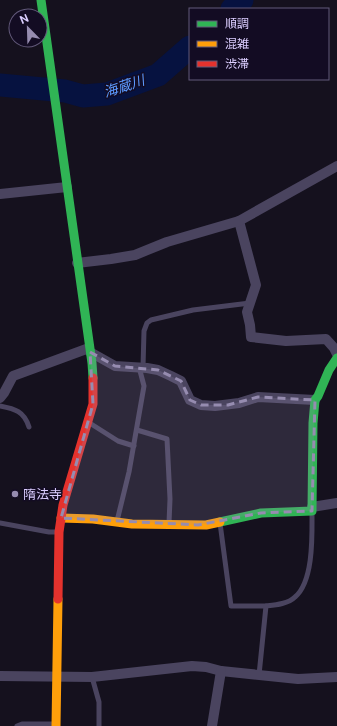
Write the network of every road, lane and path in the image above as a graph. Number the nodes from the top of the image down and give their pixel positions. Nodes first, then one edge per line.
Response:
1 (41, 0) edge
2 (337, 166) edge
3 (67, 187) junction
4 (0, 194) edge
5 (239, 221) junction
6 (77, 263) junction
7 (250, 303) junction
8 (90, 350) junction
9 (337, 354) edge
10 (337, 358) edge
11 (141, 367) junction
12 (0, 398) edge
13 (315, 400) junction
14 (0, 406) edge
15 (87, 422) junction
16 (29, 427) dead end
17 (137, 430) junction
18 (134, 446) junction
19 (337, 503) edge
20 (312, 509) junction
21 (61, 518) junction
22 (117, 522) junction
23 (219, 522) junction
24 (0, 523) edge
25 (169, 524) junction
26 (59, 532) junction
27 (266, 606) junction
28 (221, 672) junction
29 (259, 675) junction
30 (0, 676) edge
31 (57, 677) junction
32 (92, 677) junction
33 (337, 678) edge
34 (56, 725) edge
35 (16, 726) edge
36 (99, 726) edge
37 (212, 726) edge

1 - 3 street
2 - 5 street
3 - 4 street
3 - 6 street
5 - 6 street
5 - 7 street
6 - 8 street
7 - 9 street
7 - 11 lane
8 - 11 street
8 - 12 street
8 - 15 street
10 - 13 street
11 - 13 street
11 - 17 lane
13 - 20 street
14 - 16 lane
15 - 18 lane
15 - 21 street
17 - 18 lane
17 - 25 lane
18 - 22 lane
19 - 20 street
20 - 23 street
20 - 27 lane
21 - 22 street
21 - 26 street
22 - 25 street
23 - 25 street
23 - 27 lane
24 - 26 lane
26 - 31 street
27 - 29 lane
28 - 29 street
28 - 32 street
28 - 37 street
29 - 33 street
30 - 31 street
31 - 32 street
31 - 34 street
32 - 36 lane
34 - 35 lane

